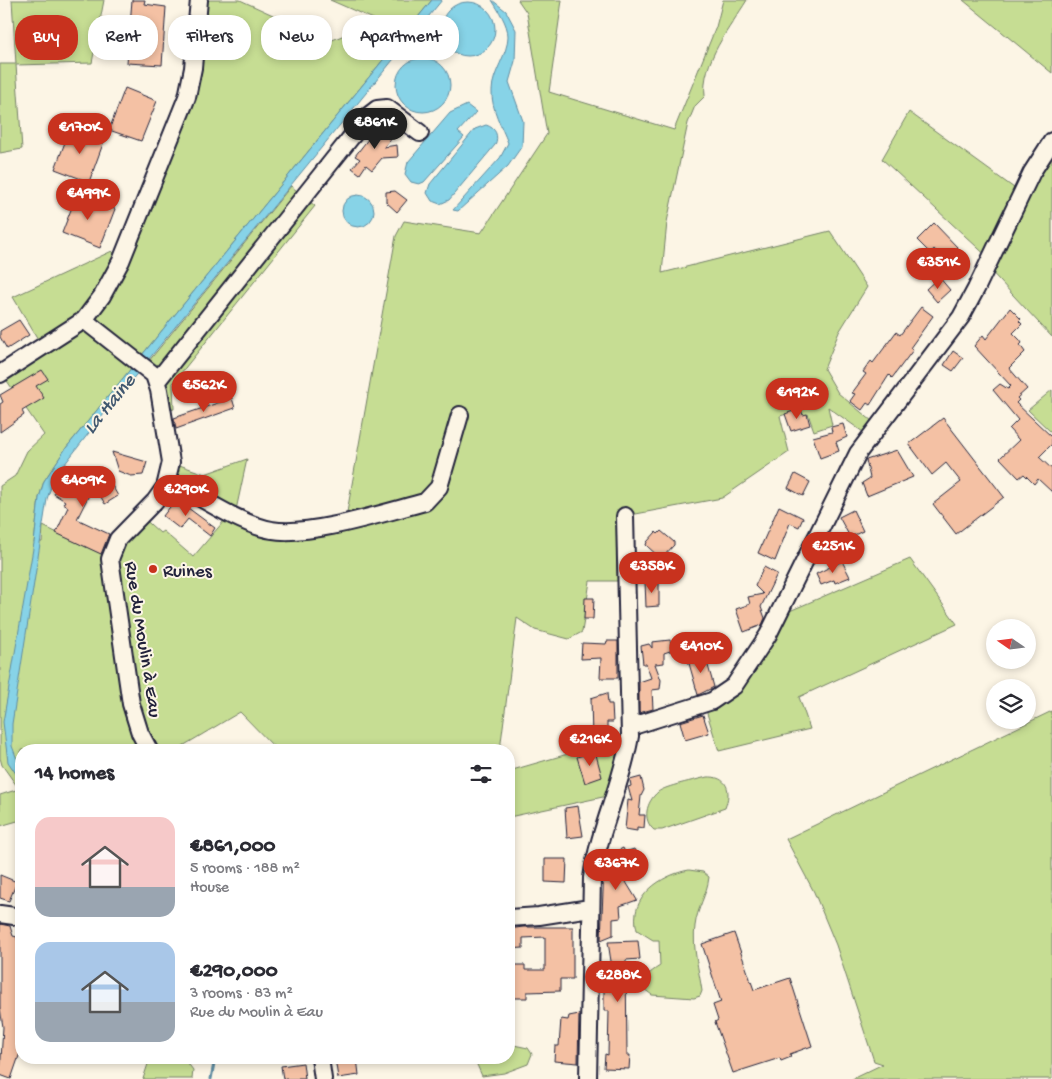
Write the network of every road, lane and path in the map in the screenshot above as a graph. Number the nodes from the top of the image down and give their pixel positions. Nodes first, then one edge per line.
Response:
1 (199, 0) edge
2 (420, 133) dead end
3 (1052, 142) edge
4 (84, 320) junction
5 (0, 374) edge
6 (153, 375) junction
7 (460, 415) dead end
8 (169, 480) junction
9 (625, 516) dead end
10 (630, 727) junction
11 (146, 744) edge
12 (590, 908) junction
13 (0, 914) edge
14 (15, 916) edge
15 (515, 918) edge
16 (321, 1064) edge
17 (323, 1079) edge
18 (588, 1079) edge

1 - 4 street
2 - 6 street
3 - 10 street
4 - 5 street
4 - 6 street
6 - 8 street
7 - 8 street
8 - 11 street, Rue du Moulin à Eau
9 - 10 street
10 - 12 street
12 - 15 street
12 - 18 street
13 - 14 street
16 - 17 street

